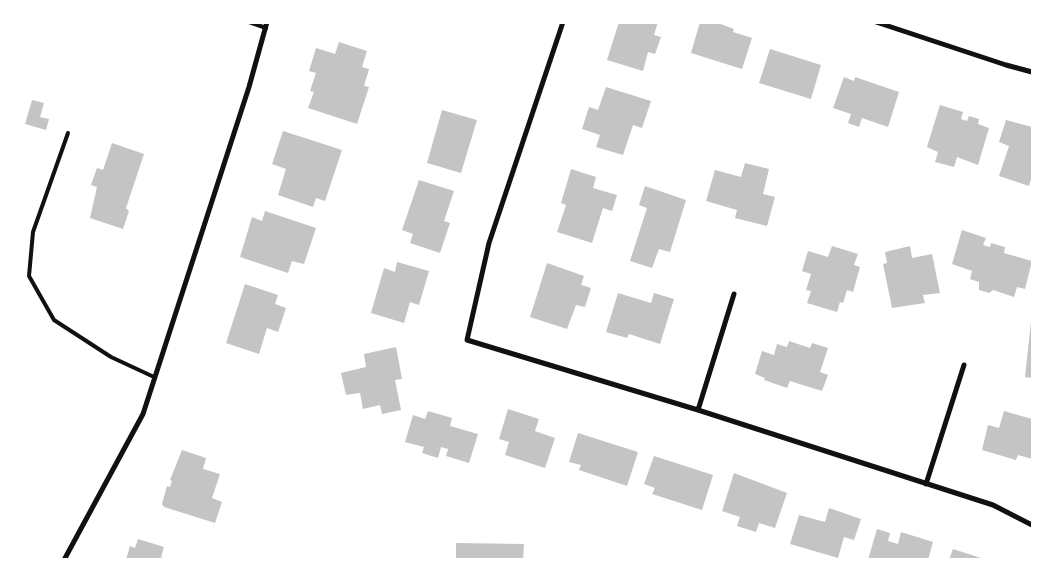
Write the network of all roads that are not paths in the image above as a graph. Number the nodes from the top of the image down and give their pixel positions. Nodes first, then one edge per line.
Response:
1 (250, 22) edge
2 (563, 22) edge
3 (876, 22) edge
4 (266, 25) edge
5 (1032, 72) edge
6 (68, 133) dead end
7 (734, 294) dead end
8 (964, 365) dead end
9 (154, 377) junction
10 (698, 410) junction
11 (926, 484) junction
12 (1032, 525) edge
13 (64, 560) edge

1 - 4 lane
2 - 10 street
3 - 5 street
4 - 9 street
6 - 9 lane
7 - 10 street
8 - 11 street
9 - 13 street
10 - 11 street
11 - 12 street

